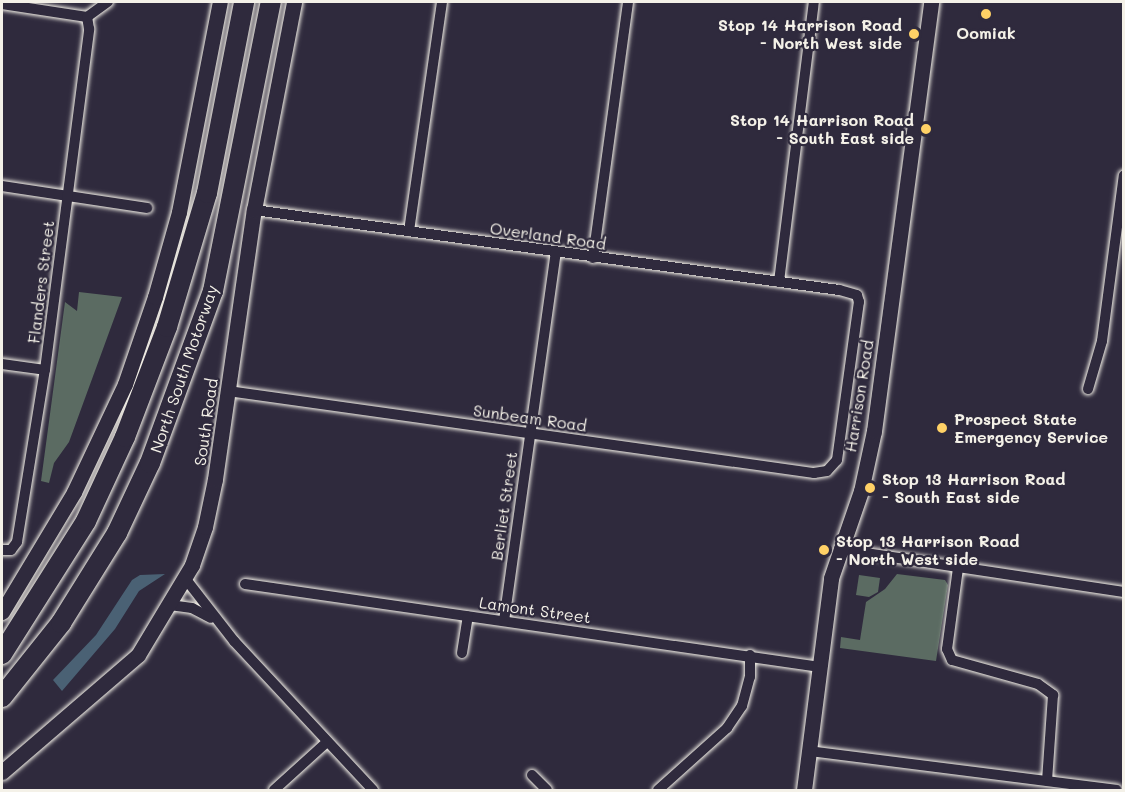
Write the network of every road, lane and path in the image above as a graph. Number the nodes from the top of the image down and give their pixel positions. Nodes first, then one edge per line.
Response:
1 (108, 2) edge
2 (220, 2) edge
3 (244, 2) edge
4 (272, 2) edge
5 (294, 2) edge
6 (442, 2) edge
7 (628, 2) edge
8 (814, 2) edge
9 (932, 2) edge
10 (2, 4) edge
11 (87, 17) junction
12 (1124, 174) edge
13 (2, 186) edge
14 (67, 195) junction
15 (147, 208) dead end
16 (254, 210) junction
17 (409, 231) junction
18 (556, 252) junction
19 (593, 258) junction
20 (779, 282) junction
21 (2, 364) edge
22 (45, 370) junction
23 (1088, 389) dead end
24 (228, 392) junction
25 (529, 432) junction
26 (827, 471) joint
27 (839, 549) junction
28 (2, 550) edge
29 (958, 568) junction
30 (185, 578) junction
31 (245, 584) dead end
32 (1124, 592) edge
33 (170, 605) junction
34 (2, 612) edge
35 (468, 616) junction
36 (504, 621) junction
37 (219, 623) junction
38 (462, 653) dead end
39 (2, 654) edge
40 (750, 655) junction
41 (820, 667) junction
42 (2, 697) edge
43 (327, 742) junction
44 (809, 751) junction
45 (2, 772) edge
46 (532, 775) dead end
47 (1047, 781) junction
48 (274, 790) edge
49 (374, 790) edge
50 (547, 790) edge
51 (658, 790) edge
52 (804, 790) edge
53 (1117, 790) edge

1 - 11 street
2 - 34 main road
3 - 39 highway, North South Motorway
4 - 42 highway, North South Motorway
5 - 16 main road, South Road
6 - 17 street
7 - 19 street
8 - 20 street
9 - 27 main road, Harrison Road
10 - 11 street
11 - 14 street, Flanders Street
12 - 23 street
13 - 14 street
14 - 15 street
14 - 22 street, Flanders Street
16 - 17 street, Overland Road
16 - 24 main road, South Road
17 - 18 street, Overland Road
18 - 19 street, Overland Road
18 - 25 street, Berliet Street
19 - 20 street, Overland Road
20 - 26 street, Overland Road
21 - 22 street
22 - 28 street, Flanders Street
24 - 25 street, Sunbeam Road
24 - 30 main road, South Road
25 - 26 street, Sunbeam Road
25 - 36 street, Berliet Street
27 - 29 street
27 - 41 main road, Harrison Road
29 - 32 street
29 - 47 street
30 - 33 main road, South Road
30 - 37 street
31 - 35 street, Lamont Street
33 - 37 street
33 - 45 main road, South Road
35 - 36 street, Lamont Street
35 - 38 street
36 - 40 street, Lamont Street
37 - 43 street
40 - 41 street, Lamont Street
40 - 51 street
41 - 44 main road, Harrison Road
43 - 48 street
43 - 49 street
44 - 47 street
44 - 52 main road, Harrison Road
46 - 50 street
47 - 53 street

